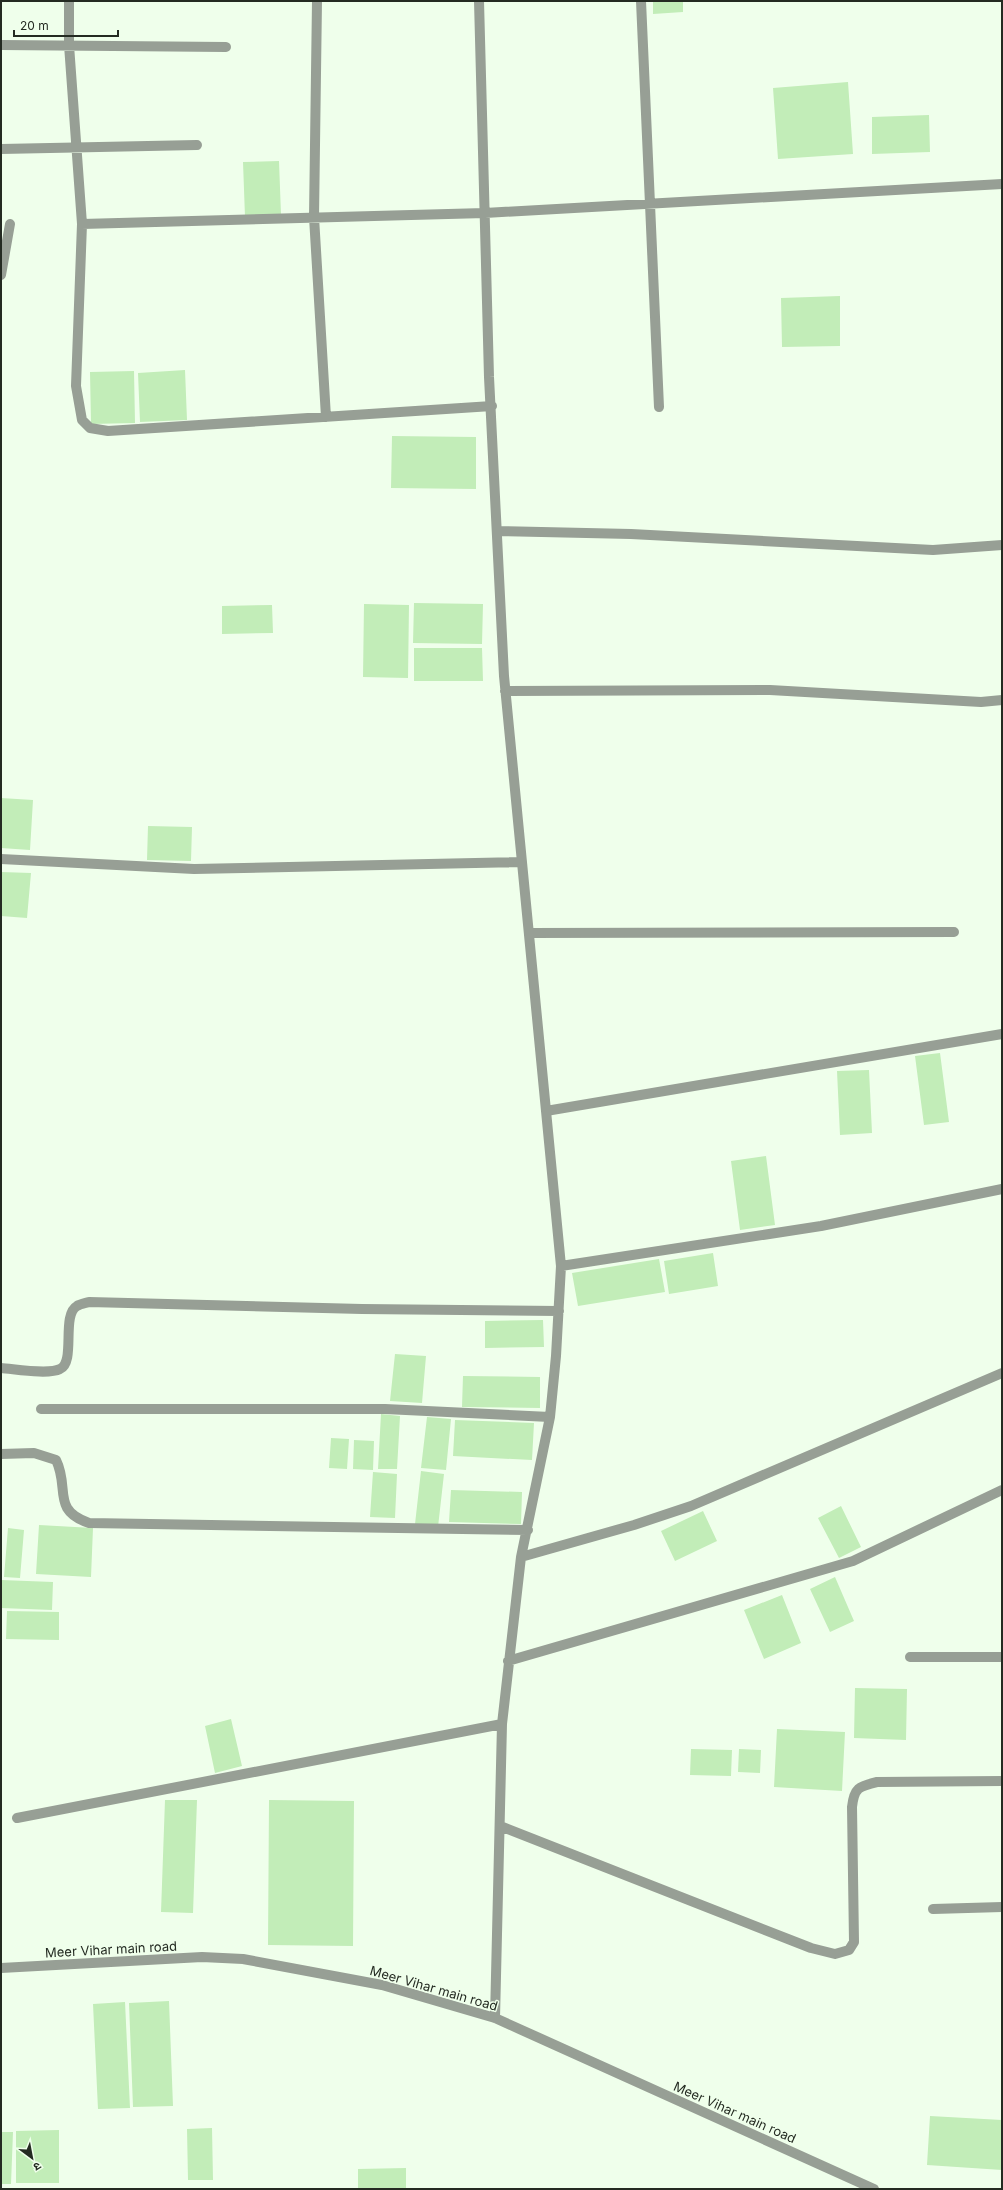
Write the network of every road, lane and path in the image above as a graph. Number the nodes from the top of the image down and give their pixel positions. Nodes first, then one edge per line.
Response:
1 (69, 1) edge
2 (317, 1) edge
3 (479, 1) edge
4 (642, 1) edge
5 (1, 44) edge
6 (69, 45) junction
7 (226, 47) dead end
8 (197, 145) dead end
9 (78, 147) junction
10 (1, 149) edge
11 (1002, 184) edge
12 (649, 204) junction
13 (485, 213) junction
14 (314, 217) junction
15 (10, 224) dead end
16 (82, 224) junction
17 (1, 275) edge
18 (492, 406) junction
19 (659, 407) dead end
20 (326, 417) junction
21 (497, 531) junction
22 (1002, 545) edge
23 (505, 691) junction
24 (1002, 700) edge
25 (1, 859) edge
26 (522, 862) junction
27 (954, 932) dead end
28 (528, 933) junction
29 (1002, 1034) edge
30 (546, 1111) junction
31 (1002, 1189) edge
32 (561, 1266) junction
33 (559, 1310) junction
34 (1, 1368) edge
35 (1002, 1373) edge
36 (41, 1409) dead end
37 (550, 1417) junction
38 (1, 1454) edge
39 (1002, 1490) edge
40 (528, 1530) junction
41 (521, 1557) junction
42 (910, 1657) dead end
43 (1002, 1657) edge
44 (508, 1662) junction
45 (502, 1724) junction
46 (1002, 1781) edge
47 (17, 1818) dead end
48 (500, 1826) junction
49 (1002, 1907) edge
50 (933, 1909) dead end
51 (1, 1968) edge
52 (495, 2018) junction
53 (873, 2189) edge

1 - 6 street
2 - 14 street
3 - 13 street
4 - 12 street
5 - 6 street
6 - 7 street
6 - 9 street
8 - 9 street
9 - 10 street
9 - 16 street
11 - 12 street
12 - 13 street
12 - 19 street
13 - 14 street
13 - 18 street
14 - 16 street
14 - 20 street
15 - 17 street
16 - 20 street
18 - 20 street
18 - 21 street
21 - 22 street
21 - 23 street
23 - 24 street
23 - 26 street
25 - 26 street
26 - 28 street
27 - 28 street
28 - 30 street
29 - 30 street
30 - 32 street
31 - 32 street
32 - 33 street
33 - 34 street
33 - 37 street
35 - 41 street
36 - 37 street
37 - 40 street
38 - 40 street
39 - 44 street
40 - 41 street
41 - 44 street
42 - 43 street
44 - 45 street
45 - 47 street
45 - 48 street
46 - 48 street
48 - 52 street
49 - 50 street
51 - 52 street, Meer Vihar main road
52 - 53 street, Meer Vihar main road

